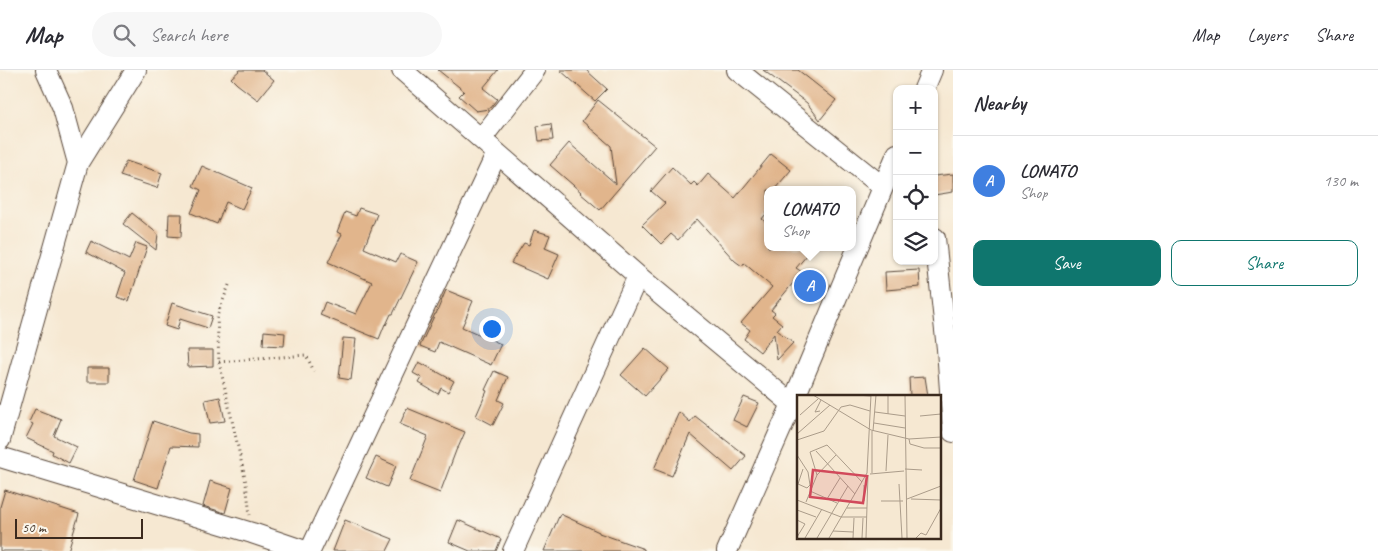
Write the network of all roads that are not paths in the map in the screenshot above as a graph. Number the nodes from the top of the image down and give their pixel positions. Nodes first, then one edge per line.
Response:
1 (46, 70) edge
2 (136, 70) edge
3 (402, 70) edge
4 (535, 70) edge
5 (737, 70) edge
6 (932, 70) edge
7 (926, 85) edge
8 (481, 139) junction
9 (497, 153) junction
10 (893, 163) edge
11 (78, 164) junction
12 (883, 187) junction
13 (938, 265) edge
14 (638, 276) junction
15 (792, 404) junction
16 (953, 425) edge
17 (0, 440) edge
18 (0, 457) edge
19 (306, 551) edge
20 (310, 551) edge
21 (513, 551) edge
22 (727, 551) edge

1 - 11 street
2 - 11 street
3 - 8 street
4 - 8 street
5 - 12 street
6 - 7 street
8 - 9 street
9 - 14 street
9 - 20 street
10 - 12 street
11 - 17 street
12 - 15 street
13 - 16 street
14 - 15 street
14 - 21 street
15 - 22 street
18 - 19 street

